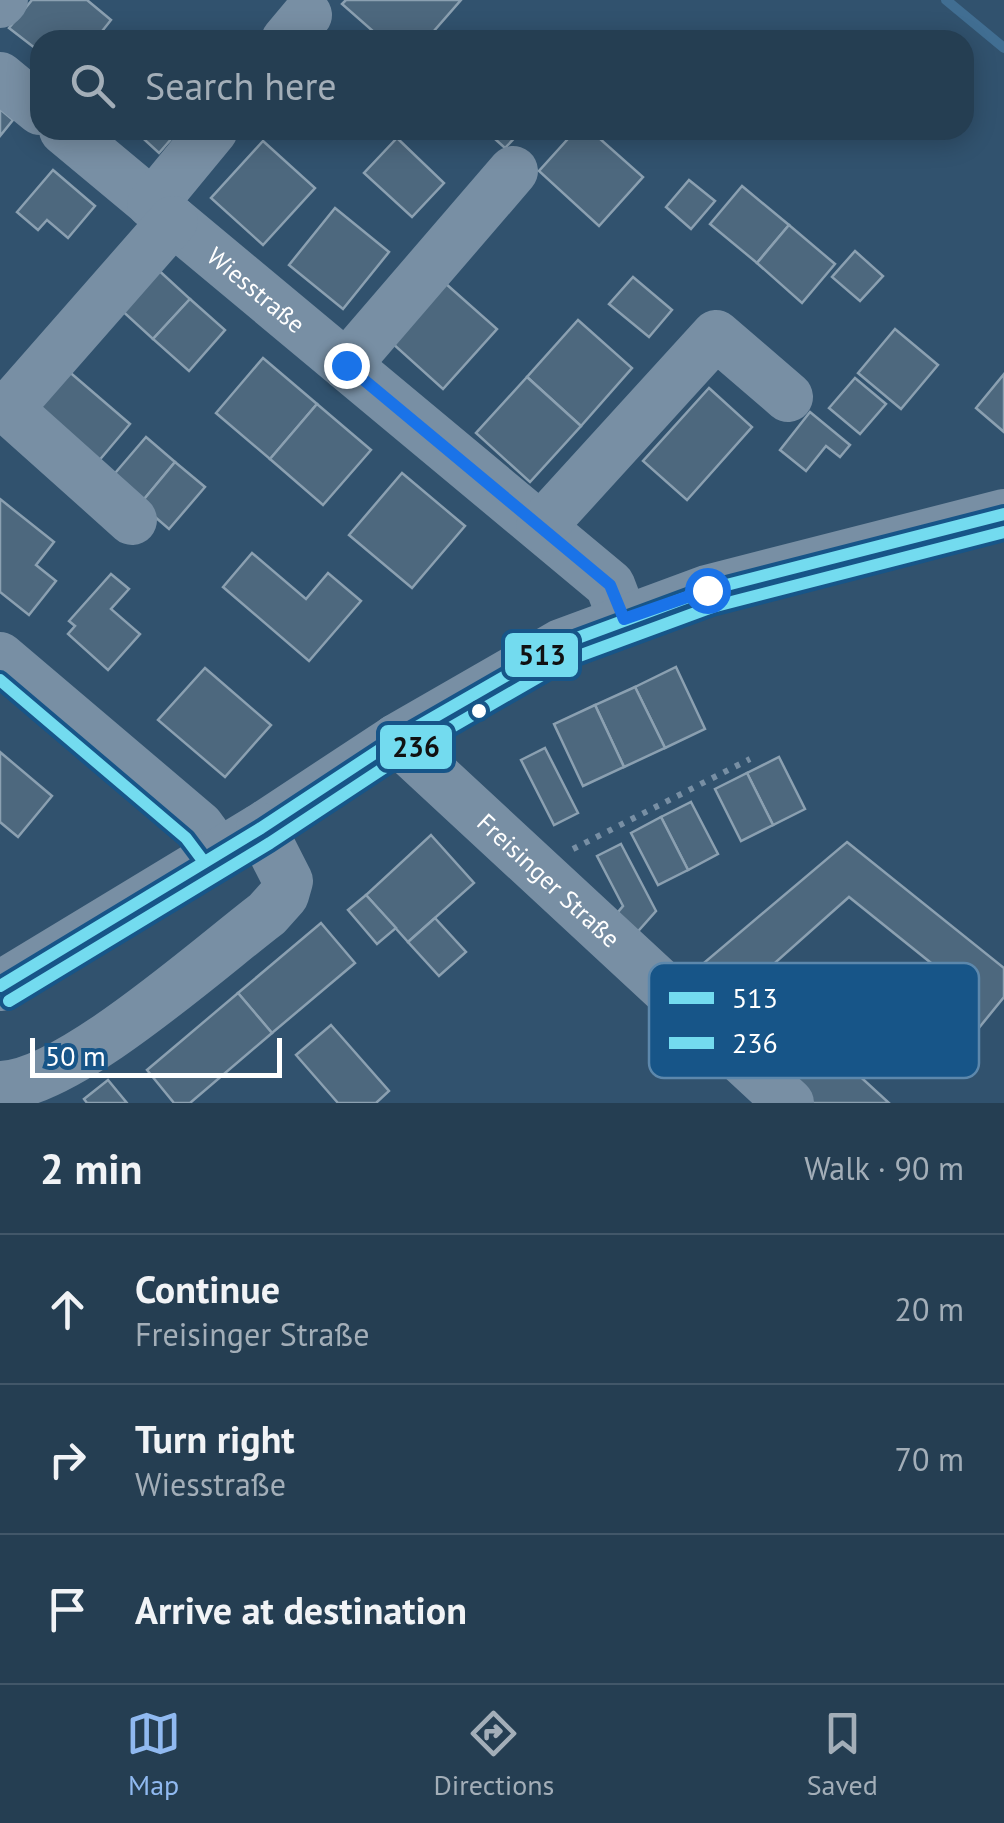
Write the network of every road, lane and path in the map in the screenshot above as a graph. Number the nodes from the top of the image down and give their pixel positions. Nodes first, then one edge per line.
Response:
1 (0, 77) edge
2 (30, 102) edge
3 (76, 140) edge
4 (207, 140) edge
5 (513, 171) dead end
6 (163, 213) junction
7 (346, 365) junction
8 (788, 397) dead end
9 (1004, 514) edge
10 (132, 520) dead end
11 (540, 527) junction
12 (624, 619) junction
13 (0, 658) edge
14 (396, 739) junction
15 (750, 759) dead end
16 (261, 828) junction
17 (518, 850) junction
18 (218, 852) junction
19 (649, 972) edge
20 (0, 986) edge
21 (762, 1078) edge
22 (0, 1086) edge
23 (789, 1103) edge

1 - 2 street
3 - 6 street, Wiesstraße
4 - 6 street
5 - 7 street
6 - 7 street, Wiesstraße
6 - 10 street
7 - 11 street, Wiesstraße
8 - 11 street
9 - 12 street
11 - 12 street, Wiesstraße
12 - 14 street
13 - 18 street
14 - 16 street
14 - 17 street, Freisinger Straße
15 - 17 path
16 - 18 street
16 - 22 street
17 - 19 street, Freisinger Straße
18 - 20 street
21 - 23 street, Freisinger Straße

